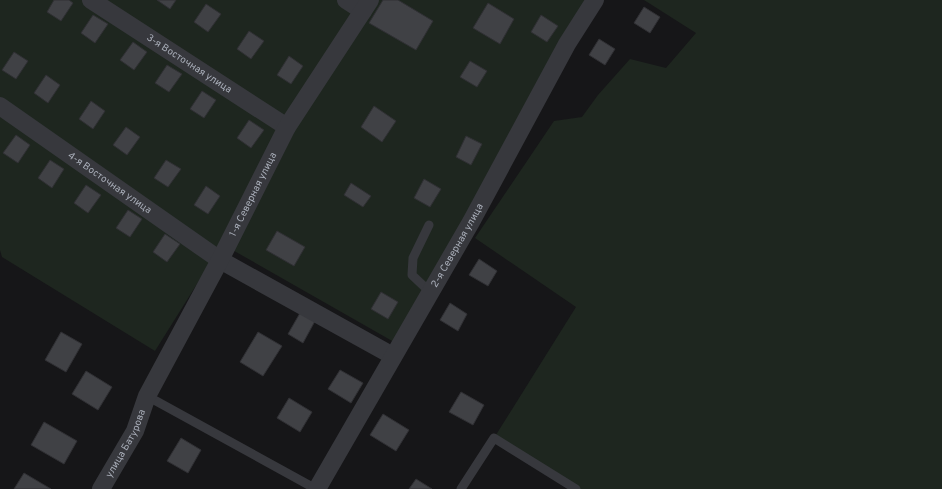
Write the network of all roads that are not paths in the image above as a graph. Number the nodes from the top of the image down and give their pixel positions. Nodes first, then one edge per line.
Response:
1 (91, 0) edge
2 (346, 0) edge
3 (595, 0) edge
4 (367, 6) edge
5 (0, 106) edge
6 (287, 127) junction
7 (429, 225) dead end
8 (220, 260) junction
9 (430, 292) junction
10 (393, 356) junction
11 (147, 396) junction
12 (101, 489) edge
13 (316, 489) edge
14 (461, 489) edge
15 (576, 489) edge

1 - 6 street, 3-я Восточная улица
2 - 4 street
3 - 9 street, 2-я Северная улица
4 - 6 street, 1-я Северная улица
5 - 8 street, 4-я Восточная улица
6 - 8 street, 1-я Северная улица
7 - 9 lane
8 - 10 street, 4-я Восточная улица
8 - 11 street, 1-я Северная улица
9 - 10 street, 2-я Северная улица
10 - 13 street, 2-я Северная улица
11 - 12 street, улица Батурова
11 - 13 lane
14 - 15 lane

